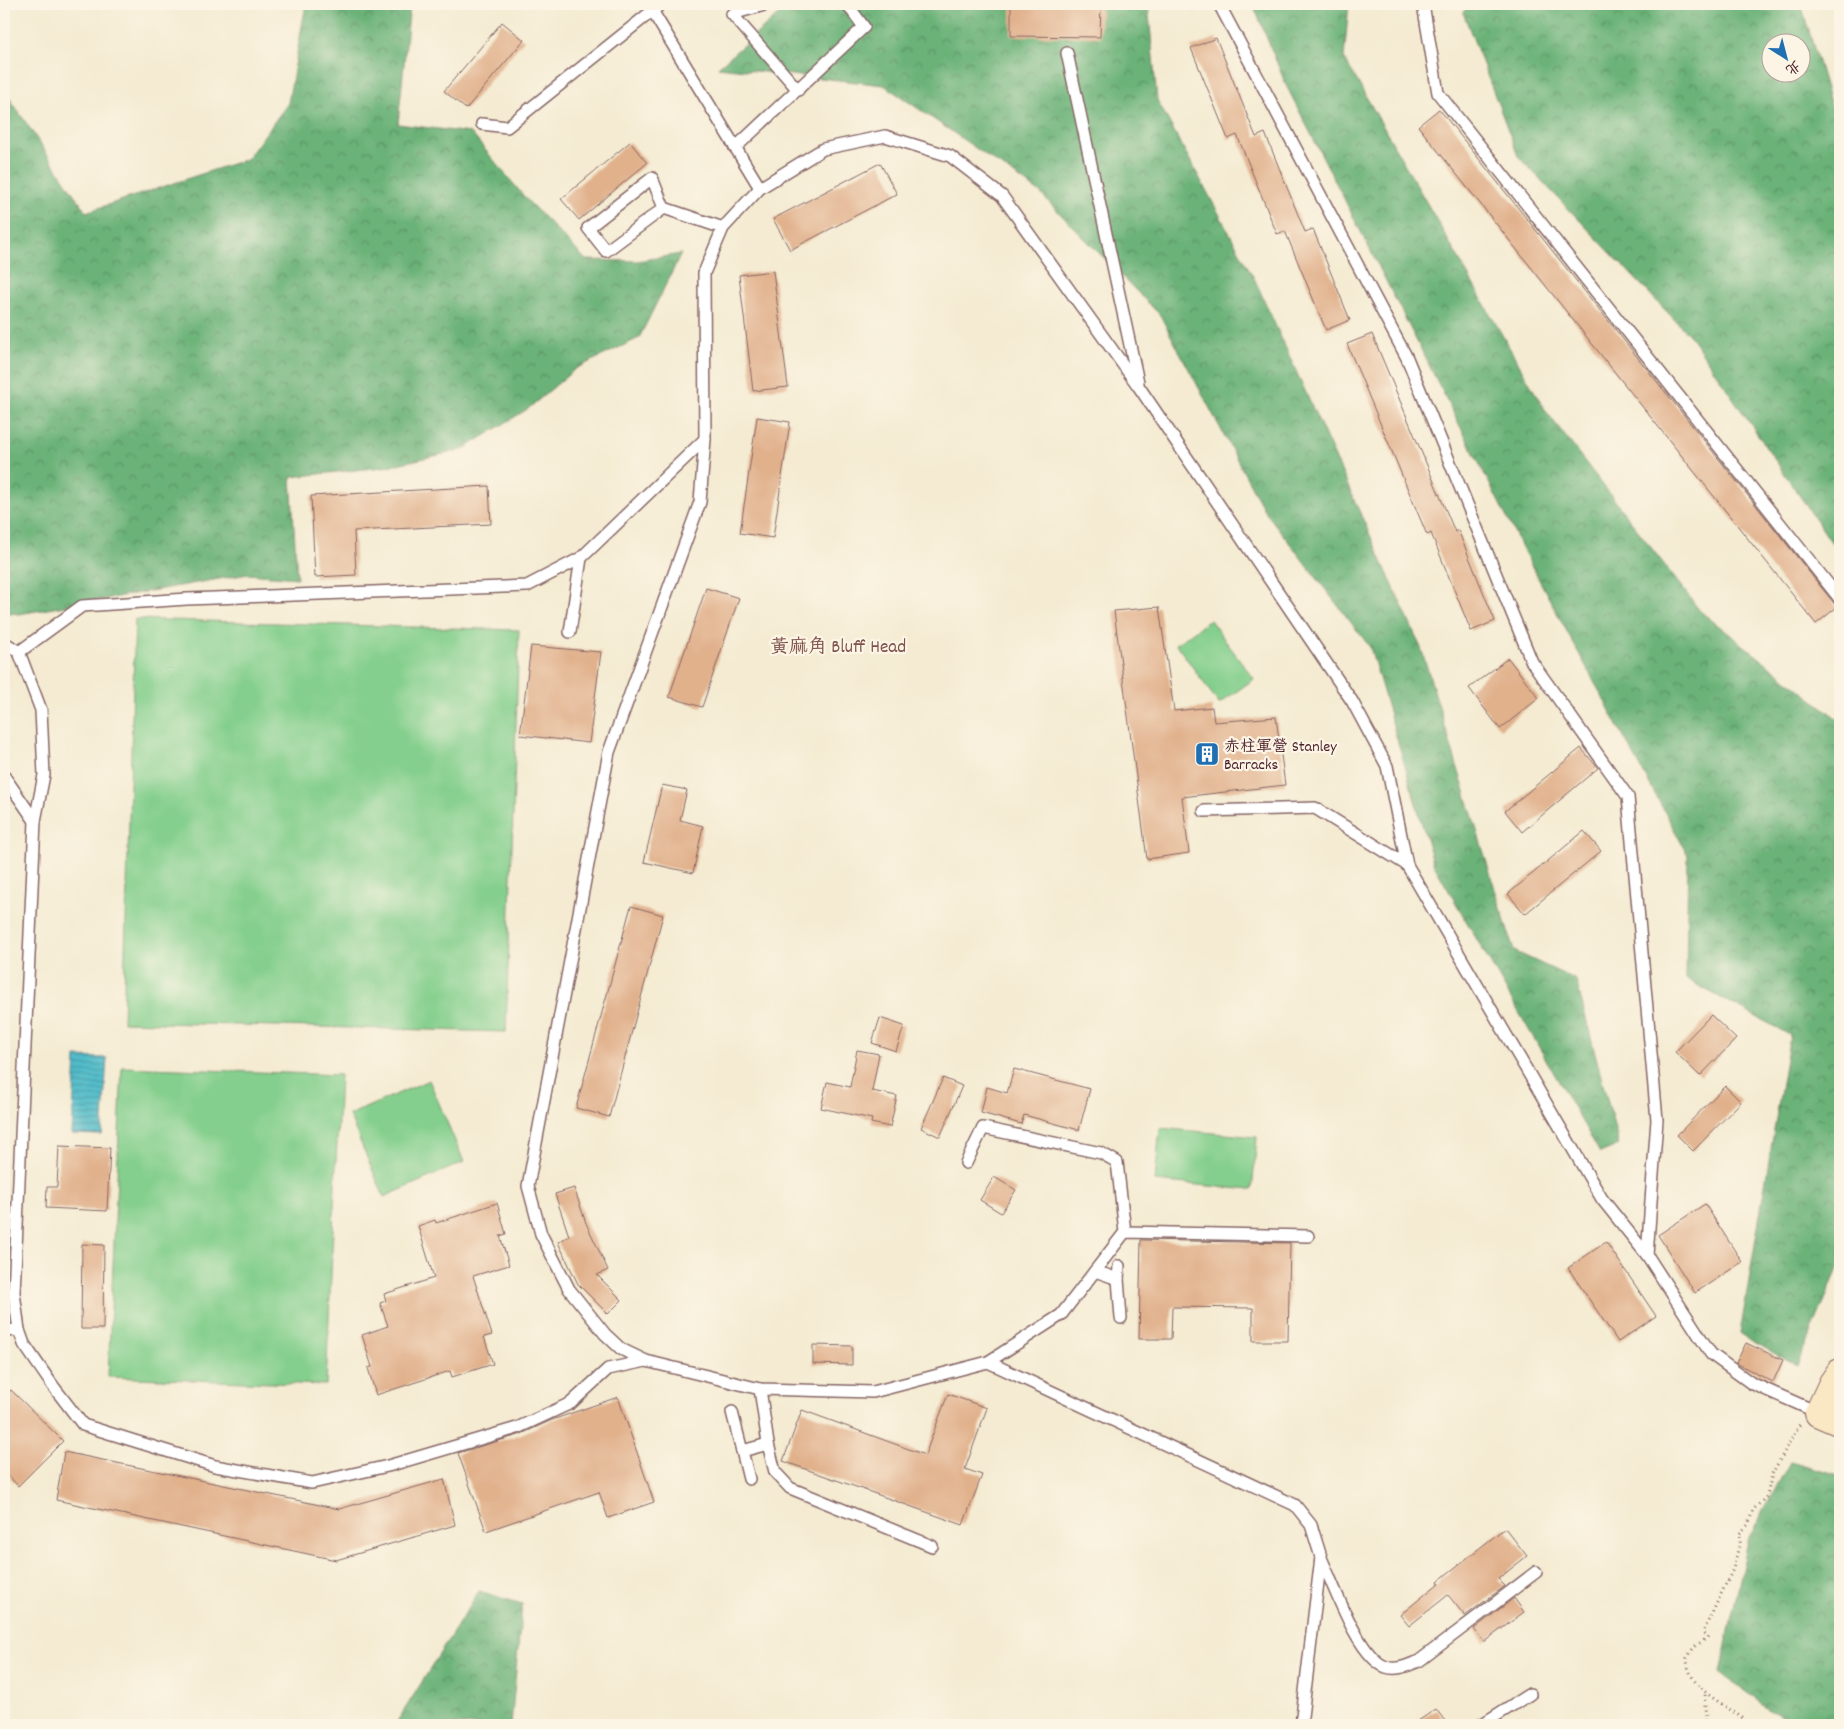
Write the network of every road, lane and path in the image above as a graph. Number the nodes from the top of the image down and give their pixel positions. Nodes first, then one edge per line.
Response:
1 (768, 4) edge
2 (847, 4) edge
3 (1218, 4) edge
4 (1423, 4) edge
5 (653, 6) edge
6 (1067, 54) dead end
7 (798, 90) junction
8 (482, 124) dead end
9 (735, 148) junction
10 (760, 188) junction
11 (664, 208) junction
12 (723, 228) junction
13 (1139, 387) junction
14 (705, 439) junction
15 (581, 558) junction
16 (1840, 600) edge
17 (570, 632) dead end
18 (4, 642) edge
19 (19, 652) junction
20 (4, 776) edge
21 (1204, 811) dead end
22 (35, 821) junction
23 (1407, 865) junction
24 (966, 1163) dead end
25 (1125, 1232) junction
26 (1308, 1236) dead end
27 (1647, 1255) junction
28 (1119, 1266) dead end
29 (1095, 1271) junction
30 (1118, 1279) junction
31 (1121, 1318) dead end
32 (19, 1330) junction
33 (4, 1331) edge
34 (646, 1361) junction
35 (988, 1362) junction
36 (1836, 1378) edge
37 (760, 1388) junction
38 (732, 1412) dead end
39 (1830, 1417) edge
40 (768, 1444) junction
41 (742, 1451) junction
42 (749, 1479) dead end
43 (932, 1546) dead end
44 (1321, 1557) junction
45 (1536, 1572) dead end
46 (1705, 1693) junction
47 (1530, 1694) dead end
48 (1301, 1725) edge
49 (1481, 1725) edge
50 (1704, 1725) edge
51 (1750, 1725) edge

1 - 7 lane
2 - 7 lane
3 - 27 lane
4 - 16 lane
5 - 8 lane
5 - 9 lane
6 - 13 lane
7 - 9 lane
9 - 10 lane
10 - 12 lane
10 - 13 lane
11 - 11 lane
11 - 12 lane
12 - 14 lane
13 - 23 lane
14 - 15 lane
14 - 34 lane
15 - 17 lane
15 - 19 lane
18 - 19 lane
19 - 22 lane
20 - 22 lane
21 - 23 lane
22 - 32 lane
23 - 27 lane
24 - 25 lane
25 - 26 lane
25 - 29 lane
27 - 39 lane
28 - 30 lane
29 - 30 lane
29 - 35 lane
30 - 31 lane
32 - 33 lane
32 - 34 lane
34 - 37 lane
35 - 37 lane
35 - 44 lane
36 - 39 street
37 - 40 lane
38 - 41 lane
39 - 46 path
40 - 41 lane
40 - 43 lane
41 - 42 lane
44 - 45 lane
44 - 48 lane
46 - 50 path
46 - 51 path
47 - 49 lane

